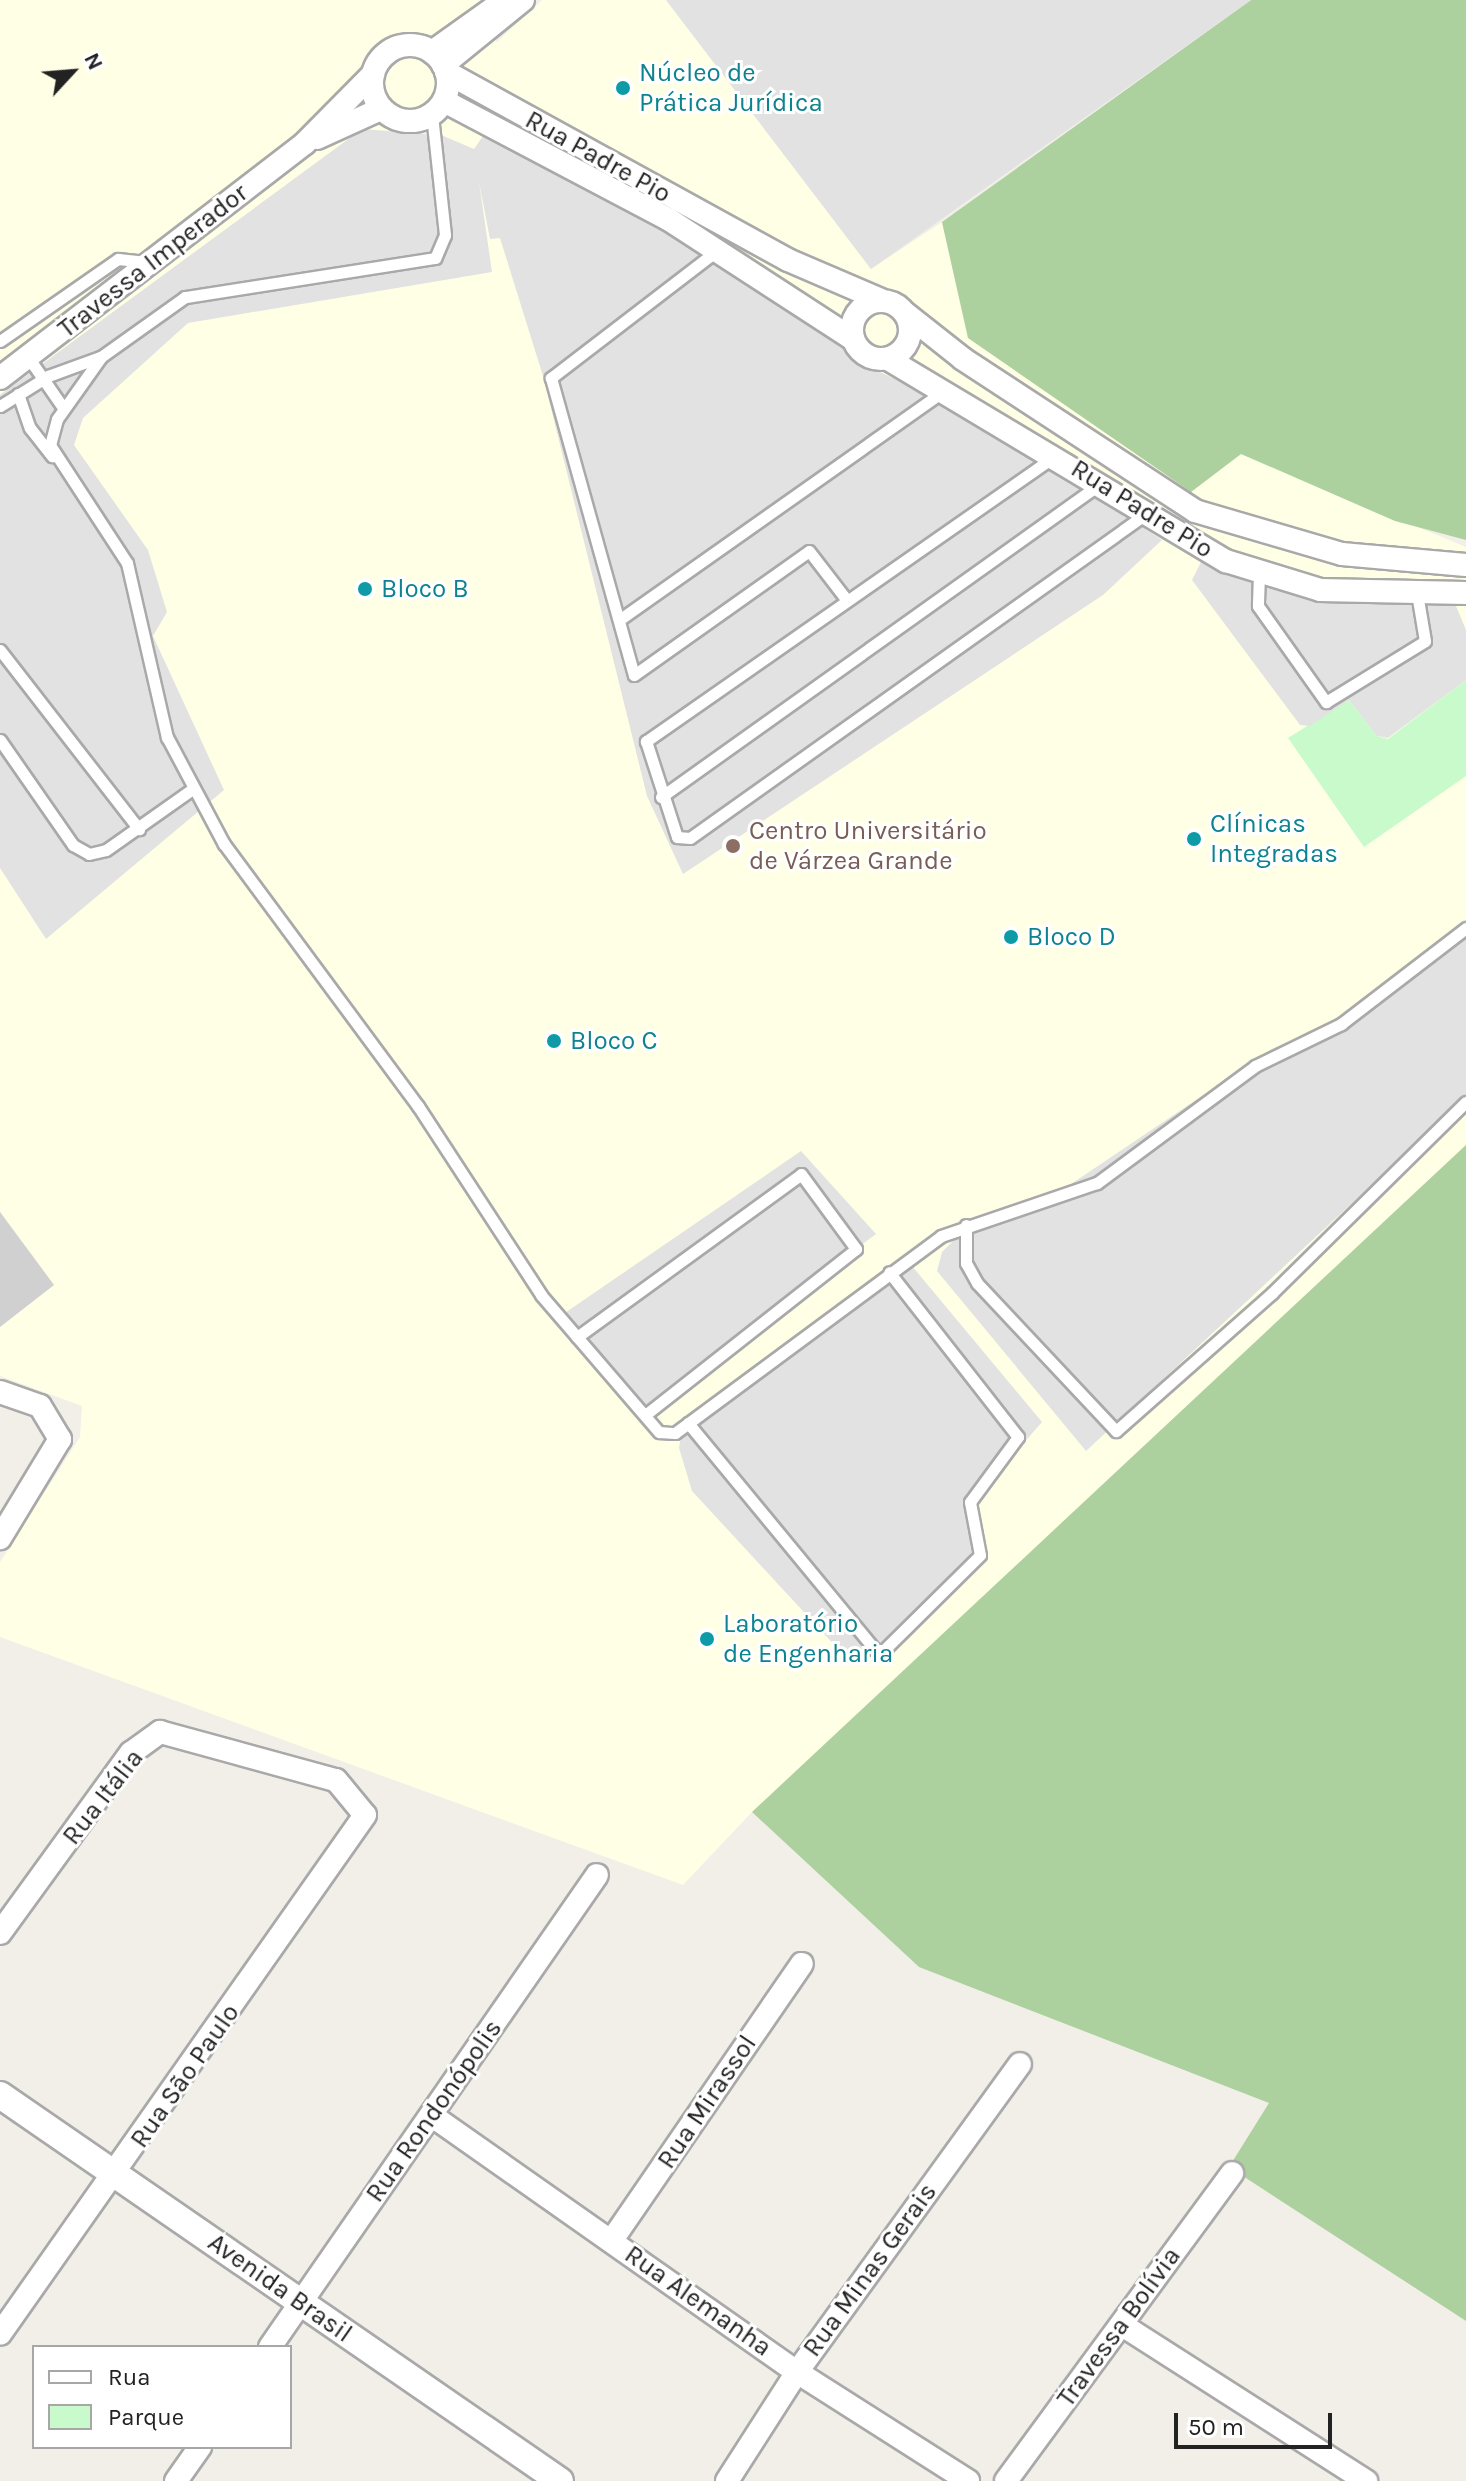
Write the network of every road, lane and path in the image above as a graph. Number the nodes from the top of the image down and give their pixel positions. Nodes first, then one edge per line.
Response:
1 (505, 0) edge
2 (523, 0) edge
3 (441, 63) junction
4 (373, 74) junction
5 (438, 108) junction
6 (381, 109) junction
7 (305, 143) junction
8 (719, 249) junction
9 (154, 263) junction
10 (881, 300) junction
11 (905, 313) junction
12 (853, 339) junction
13 (0, 341) edge
14 (28, 357) junction
15 (101, 357) junction
16 (888, 359) junction
17 (0, 378) edge
18 (42, 379) junction
19 (945, 390) junction
20 (18, 394) junction
21 (0, 406) edge
22 (64, 409) junction
23 (1056, 455) junction
24 (52, 456) junction
25 (1097, 486) junction
26 (1143, 516) junction
27 (1466, 565) edge
28 (1259, 574) junction
29 (1417, 593) junction
30 (1466, 593) edge
31 (846, 599) junction
32 (619, 620) junction
33 (0, 650) edge
34 (0, 740) edge
35 (191, 790) junction
36 (661, 797) junction
37 (139, 829) junction
38 (1466, 928) edge
39 (1466, 1102) edge
40 (966, 1225) junction
41 (889, 1272) junction
42 (577, 1337) junction
43 (0, 1392) edge
44 (645, 1415) junction
45 (688, 1423) junction
46 (0, 1538) edge
47 (365, 1815) joint
48 (597, 1875) dead end
49 (0, 1933) edge
50 (802, 1964) dead end
51 (1020, 2064) dead end
52 (0, 2095) edge
53 (431, 2115) junction
54 (1232, 2173) dead end
55 (117, 2175) junction
56 (612, 2240) junction
57 (301, 2302) junction
58 (1122, 2325) junction
59 (0, 2334) edge
60 (271, 2345) edge
61 (797, 2372) junction
62 (199, 2449) edge
63 (176, 2481) edge
64 (560, 2481) edge
65 (727, 2481) edge
66 (968, 2481) edge
67 (1006, 2481) edge
68 (1366, 2481) edge

1 - 3 street
2 - 3 street
3 - 4 street
3 - 5 street
3 - 10 street, Rua Padre Pio
4 - 6 street
4 - 7 street, Travessa Imperador
5 - 6 street
5 - 8 street, Rua Padre Pio
5 - 15 lane
6 - 7 street, Travessa Imperador
7 - 9 street, Travessa Imperador
8 - 12 street, Rua Padre Pio
8 - 32 lane
9 - 13 lane
9 - 14 street, Travessa Imperador
10 - 11 street
10 - 12 street
11 - 16 street
11 - 27 street, Rua Padre Pio
12 - 16 street
14 - 17 street, Travessa Imperador
14 - 18 lane
15 - 18 lane
15 - 22 lane
16 - 19 street, Rua Padre Pio
18 - 20 lane
18 - 22 lane
19 - 23 street, Rua Padre Pio
19 - 32 lane
20 - 21 lane
20 - 24 lane
22 - 24 lane
23 - 25 street, Rua Padre Pio
23 - 31 lane
24 - 35 lane
25 - 26 street, Rua Padre Pio
25 - 36 lane
26 - 28 street, Rua Padre Pio
26 - 36 lane
28 - 29 street, Rua Padre Pio
28 - 29 lane
29 - 30 street, Rua Padre Pio
31 - 32 lane
31 - 36 lane
33 - 37 lane
34 - 37 lane
35 - 37 lane
35 - 42 lane
38 - 40 lane
39 - 40 lane
40 - 41 lane
41 - 45 lane
41 - 45 lane
42 - 44 lane
42 - 44 lane
43 - 46 street
44 - 45 lane
47 - 49 street, Rua Itália
47 - 55 street, Rua São Paulo
48 - 53 street, Rua Rondonópolis
50 - 56 street, Rua Mirassol
51 - 61 street, Rua Minas Gerais
52 - 55 street, Avenida Brasil
53 - 56 street, Rua Alemanha
53 - 57 street, Rua Rondonópolis
54 - 58 street, Travessa Bolívia
55 - 57 street, Avenida Brasil
55 - 59 street, Rua São Paulo
56 - 61 street, Rua Alemanha
57 - 60 street, Rua Rondonópolis
57 - 64 street, Avenida Brasil
58 - 67 street, Travessa Bolívia
58 - 68 street
61 - 65 street, Rua Minas Gerais
61 - 66 street, Rua Alemanha
62 - 63 street

